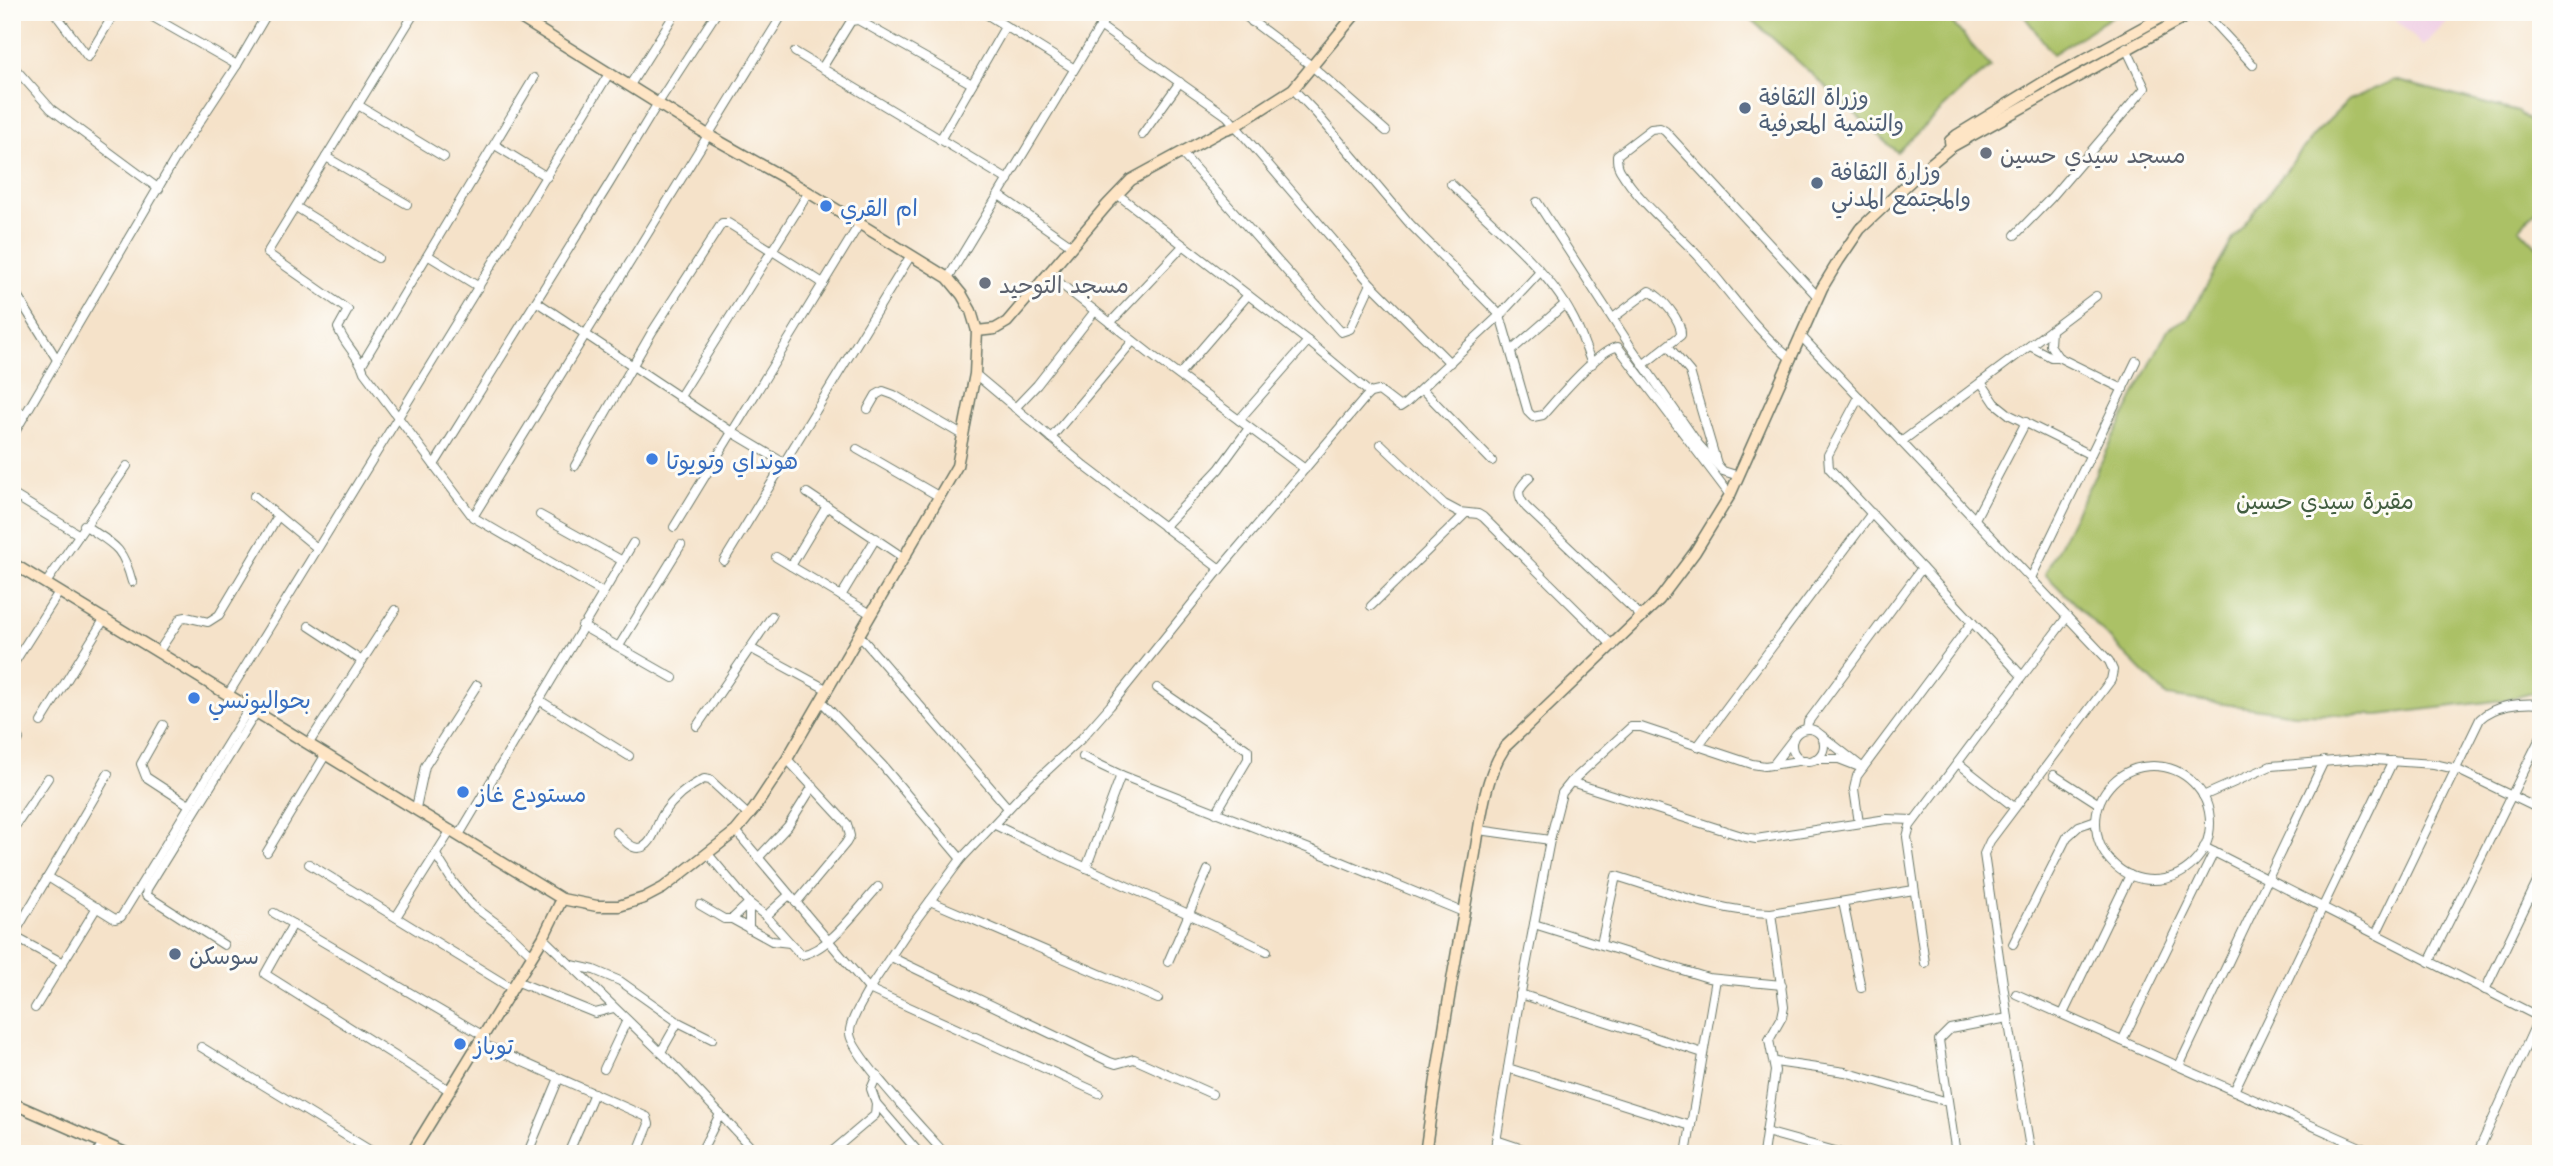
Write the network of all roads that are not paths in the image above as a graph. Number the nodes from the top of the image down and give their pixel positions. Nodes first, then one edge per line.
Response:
1 (54, 12) edge
2 (115, 12) edge
3 (144, 12) edge
4 (268, 12) edge
5 (415, 12) edge
6 (512, 12) edge
7 (676, 12) edge
8 (717, 12) edge
9 (784, 12) edge
10 (983, 12) edge
11 (1109, 12) edge
12 (1240, 12) edge
13 (1260, 12) edge
14 (1357, 12) edge
15 (2171, 12) edge
16 (2194, 12) edge
17 (2204, 12) edge
18 (2533, 12) edge
19 (1252, 22) junction
20 (2541, 24) edge
21 (1100, 26) junction
22 (1005, 27) junction
23 (2126, 48) junction
24 (795, 52) dead end
25 (12, 65) edge
26 (237, 65) junction
27 (2253, 65) dead end
28 (822, 68) junction
29 (1073, 68) junction
30 (1313, 68) junction
31 (610, 72) junction
32 (534, 78) dead end
33 (1180, 82) junction
34 (972, 84) junction
35 (630, 85) junction
36 (1293, 89) junction
37 (658, 103) junction
38 (358, 105) junction
39 (1235, 126) junction
40 (1386, 131) dead end
41 (708, 135) junction
42 (1142, 135) dead end
43 (940, 139) junction
44 (495, 145) junction
45 (1951, 147) junction
46 (326, 157) junction
47 (444, 157) dead end
48 (1185, 157) junction
49 (547, 177) junction
50 (1008, 180) junction
51 (1451, 184) dead end
52 (1128, 185) junction
53 (159, 189) junction
54 (809, 192) junction
55 (1117, 194) junction
56 (999, 195) junction
57 (1537, 202) dead end
58 (407, 204) dead end
59 (296, 207) junction
60 (860, 223) junction
61 (2015, 235) dead end
62 (1072, 246) junction
63 (1183, 246) junction
64 (772, 250) junction
65 (911, 255) junction
66 (429, 256) junction
67 (378, 258) dead end
68 (1540, 272) junction
69 (1048, 274) junction
70 (948, 278) junction
71 (823, 283) junction
72 (1371, 284) junction
73 (12, 287) edge
74 (479, 287) junction
75 (1248, 295) junction
76 (2096, 296) dead end
77 (1818, 297) junction
78 (20, 301) junction
79 (537, 302) junction
80 (1565, 304) junction
81 (1094, 311) junction
82 (12, 314) edge
83 (1500, 315) junction
84 (1613, 318) junction
85 (1110, 323) junction
86 (2051, 330) junction
87 (977, 331) junction
88 (586, 334) junction
89 (1800, 335) junction
90 (1133, 341) junction
91 (1308, 341) junction
92 (1668, 346) junction
93 (2030, 346) junction
94 (1511, 351) junction
95 (2058, 357) junction
96 (57, 358) junction
97 (1790, 358) junction
98 (2136, 362) dead end
99 (1450, 363) junction
100 (362, 364) junction
101 (1592, 364) junction
102 (1643, 365) junction
103 (631, 367) junction
104 (975, 374) junction
105 (1179, 375) junction
106 (1981, 382) junction
107 (1422, 389) junction
108 (2123, 389) junction
109 (1370, 393) junction
110 (1859, 397) junction
111 (679, 398) junction
112 (12, 407) edge
113 (1015, 408) junction
114 (868, 409) dead end
115 (25, 415) junction
116 (398, 417) junction
117 (1239, 420) junction
118 (2025, 422) junction
119 (1249, 428) junction
120 (732, 432) junction
121 (964, 436) junction
122 (12, 437) edge
123 (1051, 438) junction
124 (1901, 442) junction
125 (1381, 444) dead end
126 (857, 449) dead end
127 (2091, 455) junction
128 (1492, 461) dead end
129 (784, 463) junction
130 (434, 465) junction
131 (127, 466) dead end
132 (575, 466) dead end
133 (1718, 467) junction
134 (1305, 469) junction
135 (1530, 477) dead end
136 (1739, 477) junction
137 (807, 493) dead end
138 (12, 494) edge
139 (1730, 495) junction
140 (254, 496) dead end
141 (940, 497) junction
142 (827, 506) junction
143 (1872, 513) junction
144 (1465, 514) junction
145 (540, 515) dead end
146 (278, 516) junction
147 (473, 517) junction
148 (1975, 519) junction
149 (84, 525) junction
150 (674, 527) dead end
151 (1164, 527) junction
152 (78, 534) junction
153 (876, 538) junction
154 (633, 543) dead end
155 (681, 545) dead end
156 (317, 548) junction
157 (776, 557) dead end
158 (904, 558) junction
159 (621, 560) junction
160 (724, 561) dead end
161 (12, 563) edge
162 (791, 566) junction
163 (1922, 568) junction
164 (1220, 569) junction
165 (2031, 578) junction
166 (132, 582) dead end
167 (46, 583) junction
168 (59, 592) junction
169 (602, 592) junction
170 (841, 596) junction
171 (1371, 606) dead end
172 (395, 610) dead end
173 (871, 614) junction
174 (772, 616) dead end
175 (1642, 617) junction
176 (2067, 617) junction
177 (105, 618) junction
178 (1972, 622) junction
179 (309, 626) dead end
180 (582, 626) junction
181 (859, 635) junction
182 (619, 646) junction
183 (1613, 646) junction
184 (750, 648) junction
185 (159, 651) junction
186 (362, 662) junction
187 (12, 666) edge
188 (2022, 676) junction
189 (673, 678) dead end
190 (477, 685) dead end
191 (1157, 688) dead end
192 (828, 690) junction
193 (229, 694) junction
194 (539, 700) junction
195 (822, 702) junction
196 (2541, 704) edge
197 (253, 709) junction
198 (41, 722) dead end
199 (163, 725) dead end
200 (697, 726) dead end
201 (1807, 729) junction
202 (1820, 734) junction
203 (1795, 736) junction
204 (2541, 736) edge
205 (19, 739) dead end
206 (309, 743) junction
207 (1698, 746) junction
208 (12, 751) edge
209 (326, 754) junction
210 (629, 757) dead end
211 (1083, 757) dead end
212 (788, 759) junction
213 (1810, 760) junction
214 (2324, 761) junction
215 (2393, 761) junction
216 (1958, 764) junction
217 (1773, 765) junction
218 (1863, 768) junction
219 (2456, 769) junction
220 (108, 774) dead end
221 (1121, 775) junction
222 (2054, 775) dead end
223 (48, 778) dead end
224 (1571, 782) junction
225 (813, 786) junction
226 (2511, 795) junction
227 (2203, 796) junction
228 (2099, 804) junction
229 (189, 805) junction
230 (2014, 807) junction
231 (416, 808) junction
232 (1008, 808) junction
233 (2541, 810) edge
234 (1216, 813) junction
235 (749, 816) junction
236 (1913, 820) junction
237 (2096, 820) junction
238 (1859, 822) junction
239 (995, 825) junction
240 (1479, 830) junction
241 (12, 831) edge
242 (736, 831) junction
243 (455, 832) junction
244 (616, 832) dead end
245 (1549, 840) junction
246 (2204, 847) junction
247 (267, 852) dead end
248 (2214, 852) junction
249 (708, 854) junction
250 (436, 855) junction
251 (758, 858) junction
252 (961, 859) junction
253 (309, 864) dead end
254 (1086, 869) junction
255 (1208, 870) dead end
256 (2541, 874) edge
257 (2130, 875) junction
258 (48, 877) junction
259 (2268, 879) junction
260 (878, 887) dead end
261 (1914, 890) junction
262 (789, 895) junction
263 (562, 899) junction
264 (930, 901) junction
265 (1843, 902) junction
266 (749, 903) junction
267 (796, 904) junction
268 (700, 905) dead end
269 (97, 907) junction
270 (2322, 907) junction
271 (1463, 912) junction
272 (274, 913) dead end
273 (1191, 913) junction
274 (1771, 913) junction
275 (766, 916) junction
276 (396, 917) junction
277 (732, 919) junction
278 (293, 924) junction
279 (1534, 924) junction
280 (749, 929) junction
281 (2376, 934) junction
282 (13, 937) edge
283 (543, 938) junction
284 (828, 942) junction
285 (790, 943) junction
286 (1601, 944) junction
287 (2013, 944) dead end
288 (225, 945) dead end
289 (1267, 951) dead end
290 (532, 955) junction
291 (891, 957) junction
292 (2429, 961) junction
293 (1168, 962) dead end
294 (1925, 963) dead end
295 (63, 964) junction
296 (569, 965) junction
297 (1716, 979) junction
298 (514, 984) junction
299 (1782, 985) junction
300 (1861, 988) dead end
301 (869, 989) junction
302 (2485, 990) junction
303 (1520, 994) junction
304 (2016, 994) dead end
305 (1158, 999) dead end
306 (35, 1008) dead end
307 (614, 1008) junction
308 (2063, 1014) junction
309 (2540, 1016) edge
310 (2008, 1018) junction
311 (627, 1020) junction
312 (678, 1021) junction
313 (480, 1039) junction
314 (712, 1039) dead end
315 (2122, 1041) junction
316 (201, 1048) dead end
317 (661, 1052) junction
318 (1703, 1053) junction
319 (1775, 1062) junction
320 (2179, 1066) junction
321 (1508, 1068) junction
322 (604, 1069) dead end
323 (877, 1075) junction
324 (559, 1078) junction
325 (449, 1090) junction
326 (2234, 1091) junction
327 (594, 1093) junction
328 (1099, 1093) dead end
329 (1212, 1094) dead end
330 (1948, 1102) junction
331 (12, 1103) edge
332 (876, 1103) junction
333 (720, 1114) junction
334 (1691, 1126) junction
335 (1766, 1132) junction
336 (1496, 1140) junction
337 (103, 1143) junction
338 (837, 1147) junction
339 (529, 1150) dead end
340 (96, 1154) edge
341 (128, 1154) edge
342 (376, 1154) edge
343 (411, 1154) edge
344 (568, 1154) edge
345 (637, 1154) edge
346 (699, 1154) edge
347 (757, 1154) edge
348 (829, 1154) edge
349 (844, 1154) edge
350 (920, 1154) edge
351 (945, 1154) edge
352 (1425, 1154) edge
353 (1494, 1154) edge
354 (1538, 1154) edge
355 (1686, 1154) edge
356 (1763, 1154) edge
357 (1846, 1154) edge
358 (1956, 1154) edge
359 (2031, 1154) edge
360 (2376, 1154) edge
361 (2477, 1154) edge

1 - 2 street
3 - 26 street
4 - 26 street
5 - 38 street
6 - 31 street
7 - 35 street
8 - 37 street
9 - 41 street
10 - 22 street
11 - 21 street
12 - 19 street
13 - 19 street
14 - 30 street
15 - 45 street
16 - 23 street
17 - 27 street
18 - 20 street
19 - 30 street
21 - 29 street
21 - 33 street
22 - 29 street
22 - 34 street
23 - 45 street
23 - 61 street
24 - 28 street
25 - 53 street
26 - 53 street
28 - 34 street
28 - 43 street
29 - 50 street
30 - 36 street
30 - 40 street
31 - 35 street
31 - 49 street
32 - 44 street
33 - 39 street
33 - 42 street
34 - 43 street
35 - 37 street
36 - 39 street
36 - 83 street
37 - 41 street
37 - 79 street
38 - 46 street
38 - 47 street
39 - 48 street
39 - 52 street
39 - 72 street
41 - 54 street
41 - 88 street
43 - 50 street
44 - 49 street
44 - 66 street
45 - 77 street
46 - 58 street
46 - 59 street
48 - 52 street
48 - 72 street
49 - 74 street
50 - 56 street
51 - 68 street
52 - 55 street
53 - 96 street
54 - 60 street
54 - 64 street
55 - 62 street
55 - 63 street
56 - 62 street
56 - 70 street
57 - 84 street
59 - 67 street
59 - 100 street
60 - 65 street
60 - 71 street
62 - 69 street
63 - 75 street
63 - 85 street
64 - 71 street
64 - 103 street
64 - 111 street
65 - 70 street
65 - 129 street
66 - 74 street
66 - 100 street
68 - 80 street
68 - 83 street
69 - 81 street
69 - 87 street
70 - 87 street
71 - 120 street
72 - 99 street
73 - 78 street
74 - 116 street
75 - 91 street
75 - 105 street
76 - 86 street
77 - 89 street
77 - 97 street
78 - 82 street
78 - 96 street
79 - 88 street
79 - 130 street
80 - 94 street
80 - 101 street
81 - 85 street
81 - 113 street
83 - 94 street
83 - 99 street
84 - 92 street
84 - 102 street
85 - 90 street
86 - 93 street
86 - 95 street
87 - 104 street
88 - 103 street
88 - 147 street
89 - 97 street
89 - 110 street
90 - 105 street
90 - 123 street
91 - 109 street
91 - 117 street
92 - 102 street
92 - 133 street
93 - 95 street
93 - 106 street
94 - 101 street
95 - 108 street
96 - 115 street
97 - 136 street
98 - 108 street
99 - 107 street
100 - 116 street
101 - 139 street
102 - 133 street
103 - 111 street
103 - 132 street
104 - 113 street
104 - 121 street
105 - 117 street
106 - 118 street
106 - 124 street
107 - 109 street
107 - 128 street
108 - 127 street
109 - 134 street
110 - 124 street
110 - 143 street
111 - 120 street
112 - 115 street
113 - 123 street
114 - 121 street
115 - 122 street
116 - 130 street
116 - 156 street
117 - 119 street
118 - 127 street
118 - 148 street
119 - 134 street
119 - 151 street
120 - 129 street
120 - 150 street
121 - 141 street
123 - 151 street
124 - 148 street
125 - 144 street
126 - 141 street
127 - 165 street
129 - 160 street
130 - 147 street
131 - 149 street
133 - 136 street
134 - 164 street
135 - 175 street
136 - 139 street
137 - 142 street
138 - 152 street
139 - 175 street
140 - 146 street
141 - 158 street
142 - 153 street
142 - 162 street
143 - 163 street
143 - 207 street
144 - 171 street
144 - 183 street
145 - 159 street
146 - 156 street
146 - 185 street
147 - 169 street
148 - 165 street
149 - 152 street
149 - 166 street
151 - 164 street
152 - 167 street
153 - 158 street
153 - 170 street
154 - 159 street
155 - 182 street
156 - 193 street
157 - 162 street
158 - 173 street
159 - 169 street
161 - 167 street
162 - 170 street
163 - 178 street
163 - 201 street
164 - 232 street
165 - 176 street
167 - 168 street
168 - 177 street
168 - 187 street
169 - 180 street
170 - 173 street
172 - 186 street
173 - 181 street
174 - 184 street
175 - 183 street
176 - 188 street
176 - 230 street
177 - 185 street
177 - 198 street
178 - 188 street
178 - 218 street
179 - 186 street
180 - 182 street
180 - 194 street
181 - 192 street
181 - 232 street
182 - 189 street
183 - 240 street
184 - 192 street
184 - 200 street
185 - 193 street
186 - 206 street
188 - 216 street
190 - 231 street
191 - 234 street
192 - 195 street
193 - 197 street
194 - 210 street
194 - 243 street
195 - 212 street
195 - 252 street
196 - 219 street
197 - 206 street
197 - 229 street
197 - 288 street
199 - 229 street
201 - 202 street
201 - 203 street
202 - 213 street
202 - 218 street
203 - 213 street
203 - 217 street
204 - 226 street
205 - 208 street
206 - 209 street
207 - 217 street
207 - 224 street
209 - 231 street
209 - 247 street
211 - 221 street
212 - 225 street
212 - 235 street
213 - 217 street
213 - 218 street
214 - 215 street
214 - 227 street
214 - 259 street
215 - 219 street
215 - 270 street
216 - 230 street
216 - 236 street
218 - 238 street
219 - 226 street
219 - 281 street
220 - 258 street
221 - 234 street
221 - 254 street
222 - 228 street
223 - 241 street
224 - 238 street
224 - 245 street
225 - 251 street
225 - 267 street
226 - 233 street
226 - 292 street
227 - 228 street
227 - 246 street
228 - 237 street
229 - 269 street
230 - 310 street
231 - 243 street
232 - 239 street
234 - 271 street
235 - 242 street
235 - 244 street
236 - 238 street
236 - 261 street
237 - 257 street
237 - 287 street
239 - 252 street
239 - 254 street
240 - 245 street
240 - 271 street
242 - 249 street
242 - 251 street
243 - 250 street
243 - 263 street
245 - 279 street
246 - 248 street
246 - 257 street
248 - 259 street
248 - 315 street
249 - 263 street
249 - 266 street
250 - 276 street
250 - 290 street
251 - 262 street
252 - 264 street
253 - 276 street
254 - 273 street
255 - 273 street
256 - 302 street
257 - 308 street
258 - 269 street
258 - 282 street
259 - 270 street
259 - 320 street
260 - 284 street
261 - 265 street
261 - 294 street
262 - 267 street
262 - 275 street
263 - 283 street
264 - 291 street
264 - 305 street
265 - 274 street
265 - 300 street
266 - 275 street
266 - 277 street
266 - 280 street
267 - 284 street
268 - 277 street
269 - 295 street
270 - 281 street
270 - 326 street
271 - 352 street
272 - 278 street
273 - 289 street
273 - 293 street
274 - 286 street
274 - 299 street
275 - 285 street
276 - 298 street
277 - 280 street
278 - 313 street
278 - 325 street
279 - 286 street
279 - 303 street
280 - 285 street
281 - 292 street
282 - 295 street
283 - 290 street
283 - 296 street
284 - 285 street
284 - 301 street
286 - 297 street
290 - 298 street
291 - 301 street
291 - 329 street
292 - 302 street
295 - 306 street
296 - 307 street
296 - 312 street
297 - 299 street
297 - 318 street
298 - 307 street
298 - 313 street
299 - 319 street
301 - 323 street
301 - 328 street
302 - 309 street
303 - 318 street
303 - 321 street
304 - 308 street
307 - 311 street
308 - 315 street
309 - 361 street
310 - 330 street
310 - 359 street
311 - 317 street
311 - 322 street
312 - 314 street
312 - 317 street
313 - 324 street
313 - 325 street
315 - 320 street
316 - 342 street
317 - 333 street
318 - 334 street
319 - 330 street
319 - 335 street
320 - 326 street
321 - 334 street
321 - 336 street
323 - 332 street
323 - 351 street
324 - 327 street
324 - 339 street
325 - 343 street
326 - 360 street
327 - 344 street
327 - 345 street
330 - 358 street
331 - 337 street
332 - 338 street
332 - 350 street
333 - 346 street
333 - 347 street
334 - 355 street
335 - 356 street
335 - 357 street
336 - 353 street
336 - 354 street
337 - 340 street
337 - 341 street
338 - 348 street
338 - 349 street

